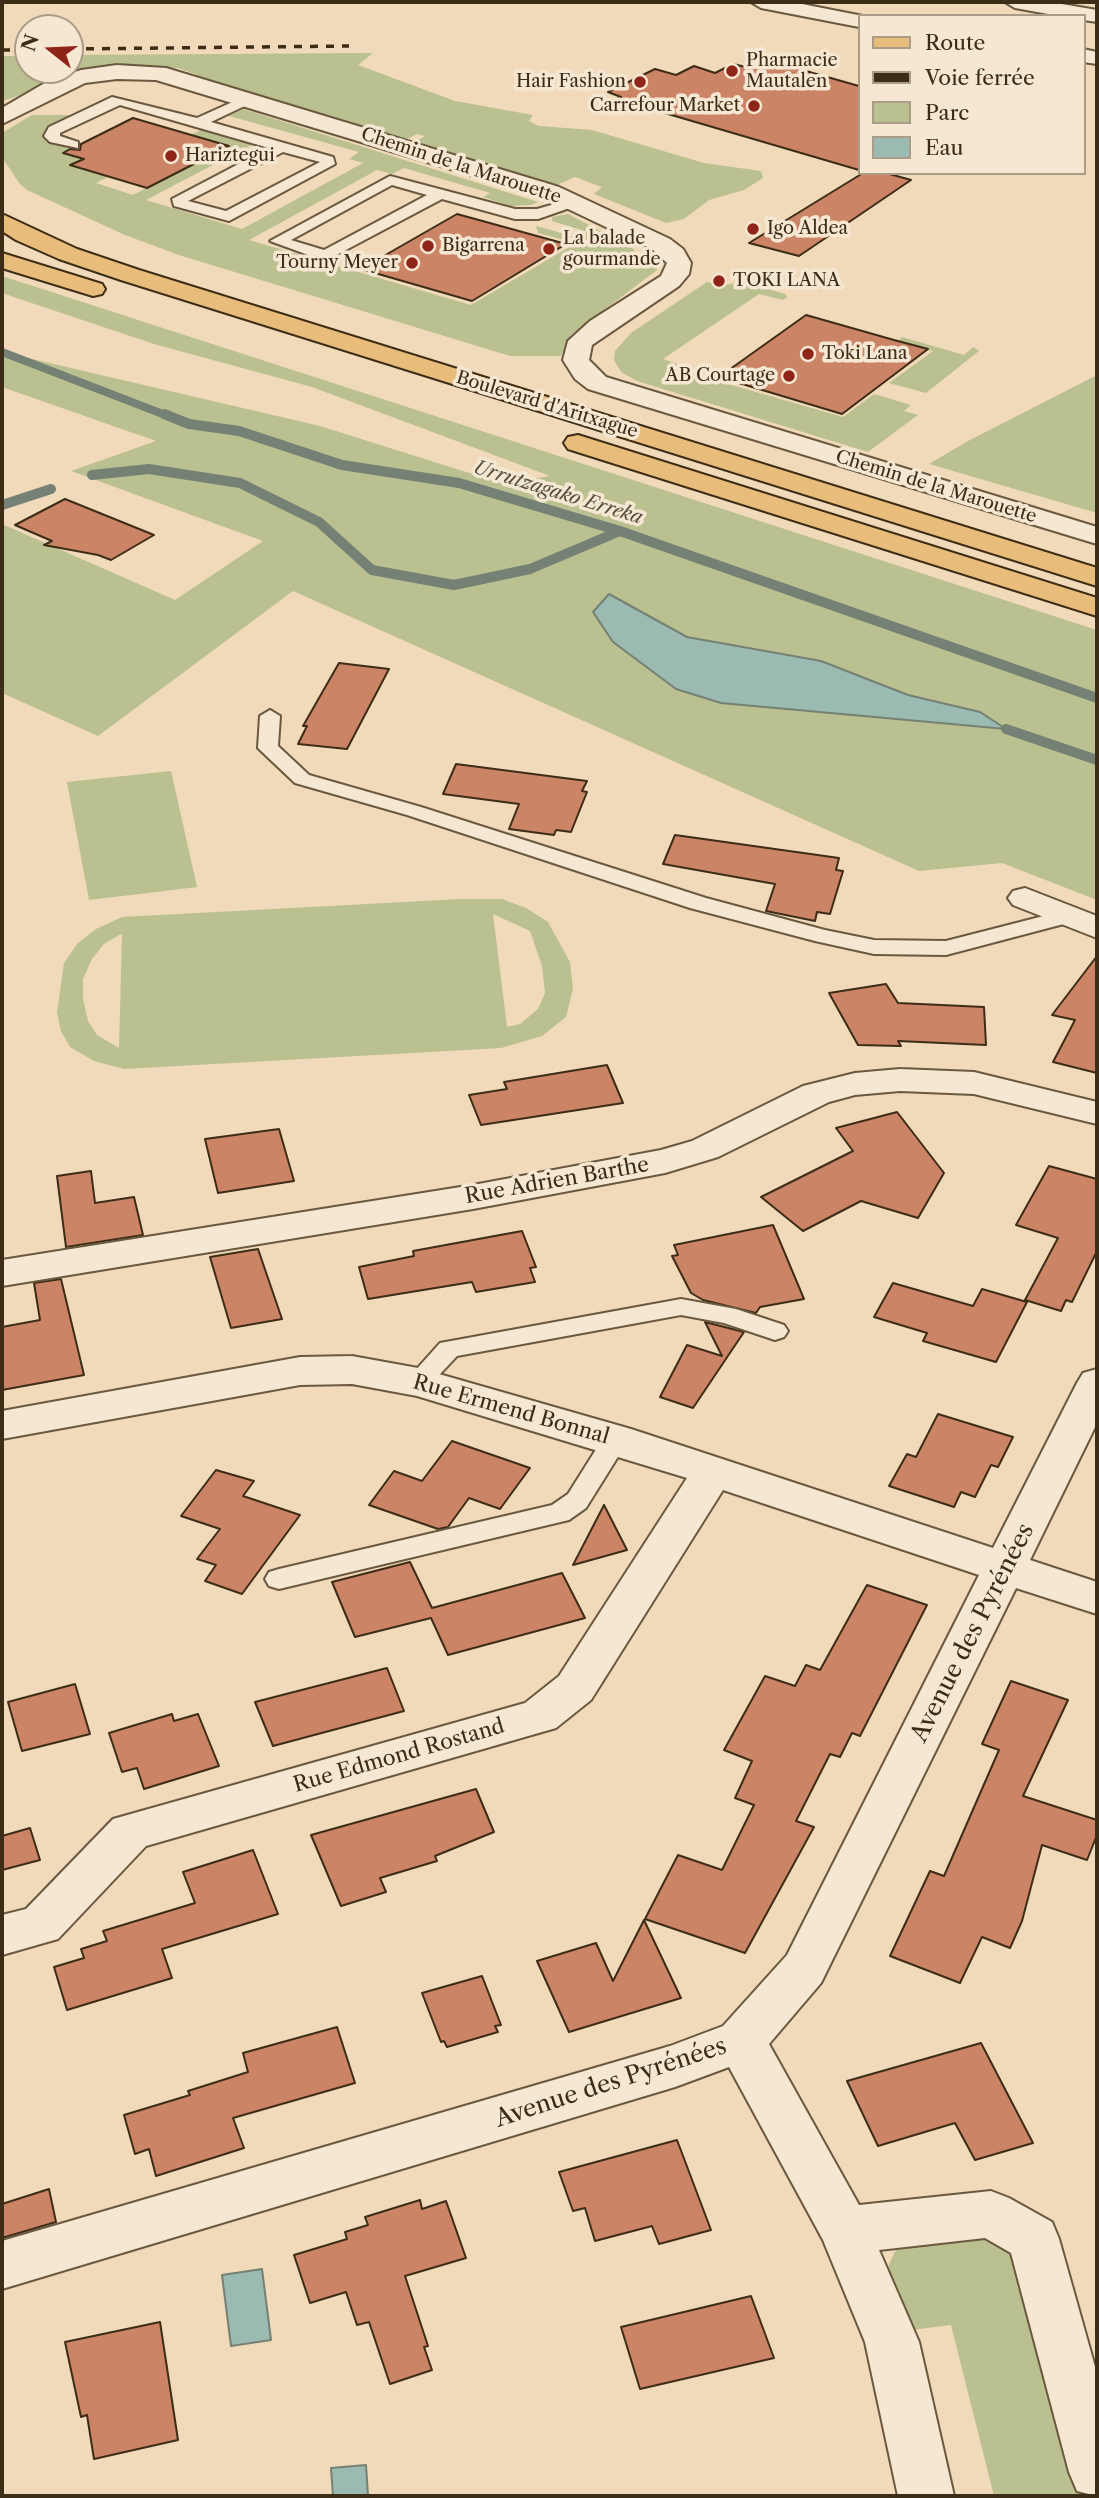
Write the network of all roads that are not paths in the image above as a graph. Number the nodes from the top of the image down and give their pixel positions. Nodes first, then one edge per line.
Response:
1 (761, 2) edge
2 (1015, 2) edge
3 (1097, 16) edge
4 (858, 21) edge
5 (248, 99) junction
6 (2, 117) edge
7 (198, 123) junction
8 (72, 145) dead end
9 (281, 148) junction
10 (439, 194) junction
11 (576, 204) junction
12 (2, 221) edge
13 (2, 260) edge
14 (411, 390) dead end
15 (556, 436) dead end
16 (1097, 536) edge
17 (1097, 577) edge
18 (1097, 607) edge
19 (270, 716) dead end
20 (1025, 898) dead end
21 (1082, 922) edge
22 (1097, 1113) edge
23 (2, 1273) edge
24 (775, 1331) dead end
25 (418, 1382) junction
26 (1097, 1383) edge
27 (2, 1425) edge
28 (616, 1439) junction
29 (713, 1471) junction
30 (1006, 1568) junction
31 (278, 1579) dead end
32 (1097, 1598) edge
33 (2, 1935) edge
34 (741, 2041) junction
35 (845, 2230) junction
36 (2, 2265) edge
37 (1097, 2472) edge
38 (926, 2496) edge

1 - 4 street
2 - 3 street
5 - 6 street, Chemin de la Marouette
5 - 7 lane
5 - 11 street, Chemin de la Marouette
7 - 8 lane
7 - 9 lane
9 - 9 lane
10 - 10 lane
10 - 11 lane
11 - 16 street, Chemin de la Marouette
12 - 17 main road, Boulevard d'Aritxague
13 - 14 main road
15 - 18 main road, Boulevard d'Aritxague
19 - 21 lane
20 - 21 street
22 - 23 street, Rue Adrien Barthe
24 - 25 lane
25 - 27 street, Rue Ermend Bonnal
25 - 28 street, Rue Ermend Bonnal
26 - 30 street, Avenue des Pyrénées
28 - 29 street, Rue Ermend Bonnal
28 - 31 lane
29 - 30 street, Rue Ermend Bonnal
29 - 33 street, Rue Edmond Rostand
30 - 32 street, Rue Ermend Bonnal
30 - 34 street, Avenue des Pyrénées
34 - 35 street
34 - 36 street, Avenue des Pyrénées
35 - 37 street
35 - 38 street

